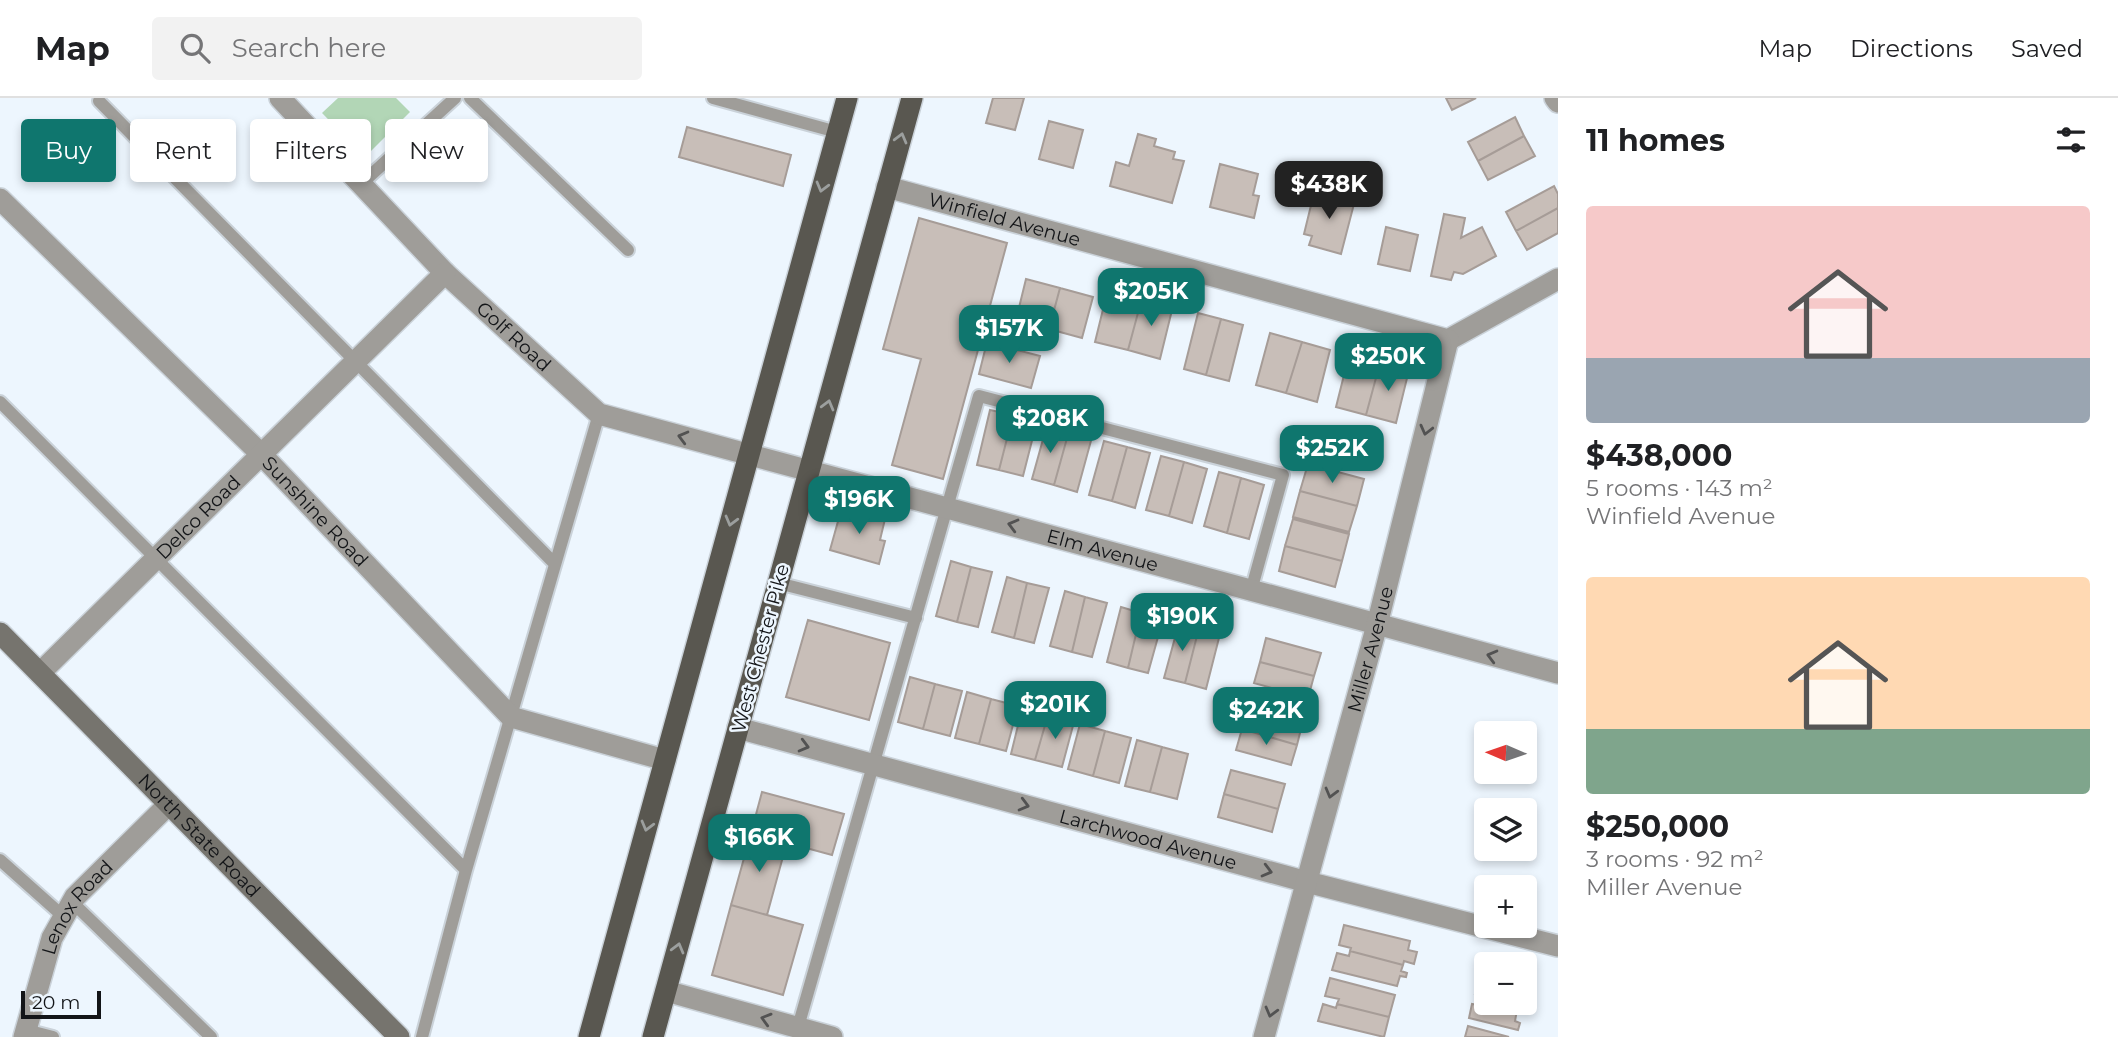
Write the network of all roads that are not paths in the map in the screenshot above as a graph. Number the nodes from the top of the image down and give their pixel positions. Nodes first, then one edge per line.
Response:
1 (280, 98) edge
2 (455, 98) edge
3 (470, 98) edge
4 (713, 98) edge
5 (846, 98) edge
6 (912, 98) edge
7 (1555, 98) edge
8 (99, 102) dead end
9 (1558, 103) edge
10 (837, 132) junction
11 (360, 184) junction
12 (887, 187) junction
13 (0, 199) edge
14 (628, 250) dead end
15 (445, 273) junction
16 (1558, 279) edge
17 (1448, 340) junction
18 (356, 361) junction
19 (0, 402) edge
20 (599, 414) junction
21 (261, 454) junction
22 (749, 455) junction
23 (809, 471) junction
24 (947, 507) junction
25 (156, 558) junction
26 (555, 564) junction
27 (778, 583) junction
28 (1251, 591) junction
29 (916, 618) junction
30 (1377, 625) junction
31 (0, 633) edge
32 (40, 673) junction
33 (1558, 673) edge
34 (511, 717) junction
35 (738, 728) junction
36 (665, 760) junction
37 (875, 764) junction
38 (169, 804) junction
39 (0, 860) edge
40 (466, 870) junction
41 (1307, 882) junction
42 (68, 910) junction
43 (1558, 946) edge
44 (666, 991) junction
45 (798, 1027) junction
46 (25, 1034) edge
47 (53, 1037) edge
48 (211, 1037) edge
49 (399, 1037) edge
50 (422, 1037) edge
51 (589, 1037) edge
52 (653, 1037) edge
53 (832, 1037) edge
54 (1264, 1037) edge

1 - 11 street, Golf Road
2 - 11 lane
3 - 14 lane
4 - 10 lane
5 - 10 main road
12 -> 6 main road, West Chester Pike
7 - 9 street
8 - 18 lane
10 -> 22 main road
11 - 15 street, Golf Road
12 - 17 street, Winfield Avenue
23 -> 12 main road, West Chester Pike
13 - 21 street, Sunshine Road
15 - 18 street, Delco Road
15 - 20 street, Golf Road
16 - 17 street
17 -> 30 street, Miller Avenue
18 - 21 street, Delco Road
18 - 26 lane
19 - 25 lane
22 -> 20 street, Golf Road
20 - 26 lane
21 - 25 street, Delco Road
21 - 34 street, Sunshine Road
22 - 23 street, Golf Road
22 -> 36 main road
23 - 24 street, Elm Avenue
23 - 27 main road, West Chester Pike
28 -> 24 street, Elm Avenue
24 - 28 lane
24 - 29 lane
25 - 32 street, Delco Road
25 - 40 lane
26 - 34 lane
27 - 29 lane
27 - 35 main road, West Chester Pike
28 - 30 street, Elm Avenue
29 - 37 lane
33 -> 30 street, Elm Avenue
30 -> 41 street, Miller Avenue
31 - 32 main road, North State Road
32 - 38 main road, North State Road
34 - 36 street
34 - 40 lane
35 -> 37 street, Larchwood Avenue
44 -> 35 main road, West Chester Pike
36 -> 51 main road
37 -> 41 street, Larchwood Avenue
37 - 45 lane
38 - 42 street, Lenox Road
38 - 49 main road, North State Road
39 - 42 lane
40 - 50 lane
41 - 43 street, Larchwood Avenue
41 -> 54 street, Miller Avenue
42 - 46 street, Lenox Road
42 - 48 lane
45 -> 44 street
44 - 52 main road, West Chester Pike
45 - 53 street
46 - 47 lane

